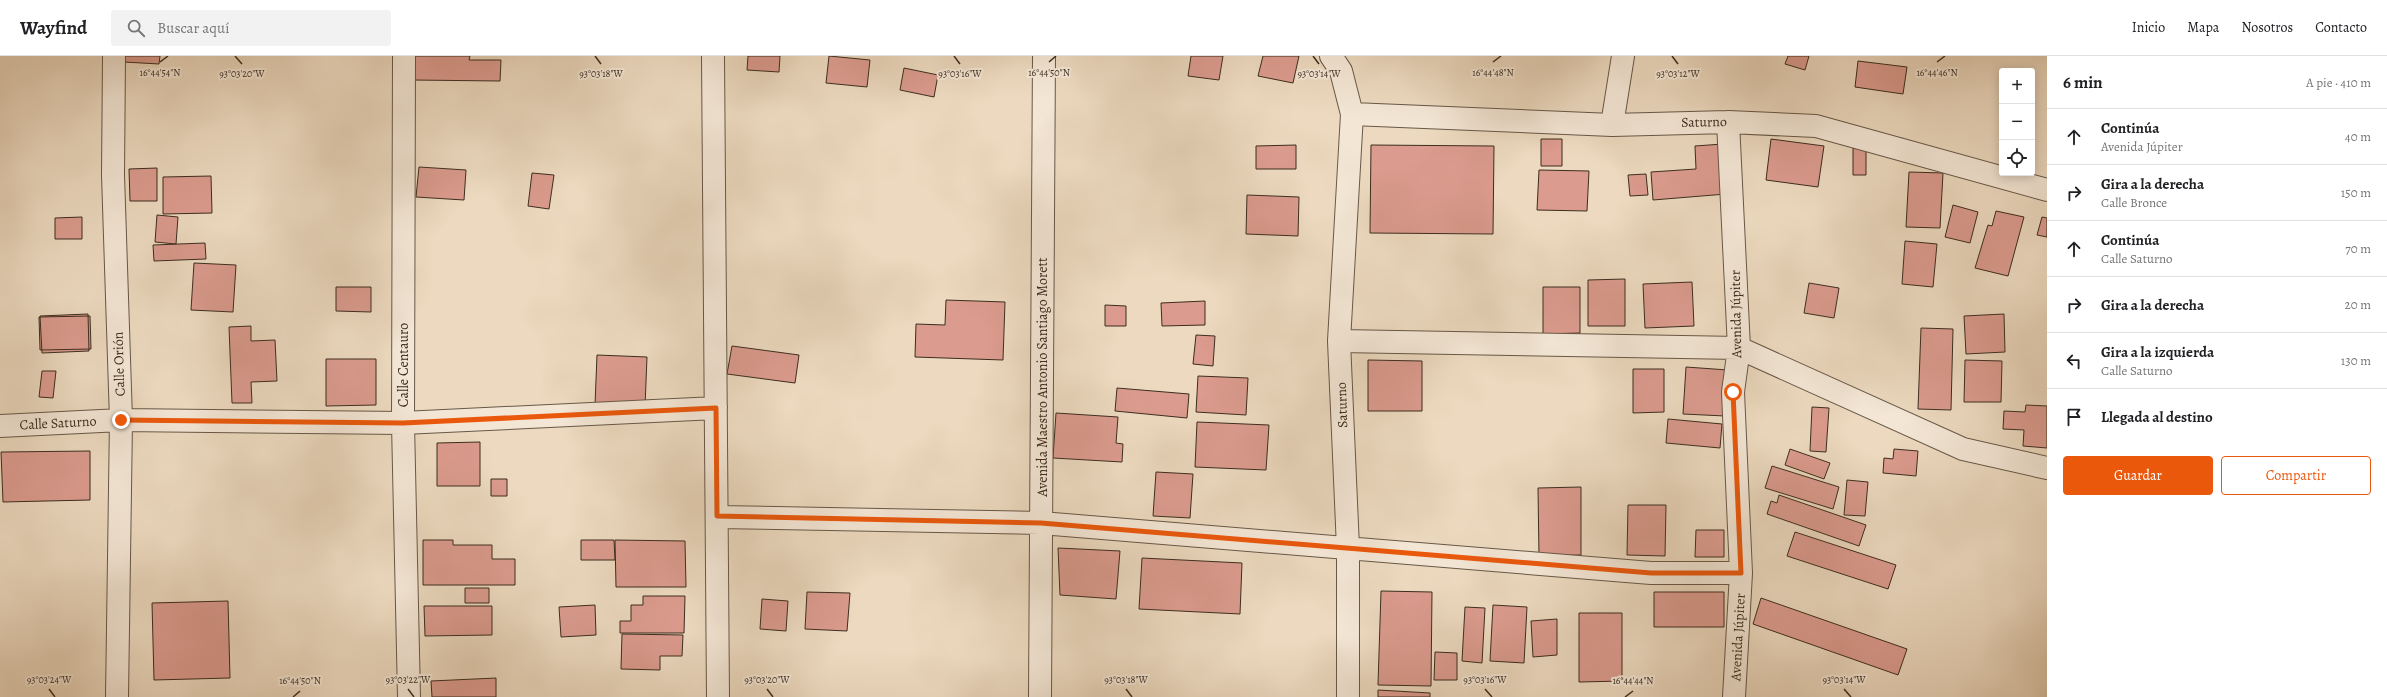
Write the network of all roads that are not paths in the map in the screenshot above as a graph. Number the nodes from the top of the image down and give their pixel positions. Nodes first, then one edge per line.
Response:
1 (114, 56) edge
2 (404, 56) edge
3 (713, 56) edge
4 (1044, 56) edge
5 (1623, 56) edge
6 (1336, 64) edge
7 (1352, 114) junction
8 (1728, 122) junction
9 (1612, 125) junction
10 (2047, 190) edge
11 (1339, 341) junction
12 (1739, 348) junction
13 (716, 408) junction
14 (121, 420) junction
15 (403, 423) junction
16 (0, 426) edge
17 (2047, 468) edge
18 (717, 516) junction
19 (1041, 523) junction
20 (1348, 548) junction
21 (1741, 573) junction
22 (117, 697) edge
23 (409, 697) edge
24 (718, 697) edge
25 (1040, 697) edge
26 (1348, 697) edge
27 (1734, 697) edge

1 - 14 street, Calle Orión
2 - 15 street, Calle Centauro
3 - 13 street
4 - 19 street, Avenida Maestro Antonio Santiago Morett
5 - 9 street
6 - 7 street, Saturno
7 - 9 street, Saturno
7 - 11 street, Saturno
8 - 9 street, Saturno
8 - 10 street, Saturno
8 - 12 street, Avenida Júpiter
11 - 12 street
11 - 20 street, Saturno
12 - 17 street
12 - 21 street, Avenida Júpiter
13 - 15 street, Calle Saturno
13 - 18 street
14 - 15 street, Calle Saturno
14 - 16 street, Calle Saturno
14 - 22 street, Calle Orión
15 - 23 street, Calle Centauro
18 - 19 street
18 - 24 street
19 - 20 street
19 - 25 street, Avenida Maestro Antonio Santiago Morett
20 - 21 street
20 - 26 street, Saturno
21 - 27 street, Avenida Júpiter

